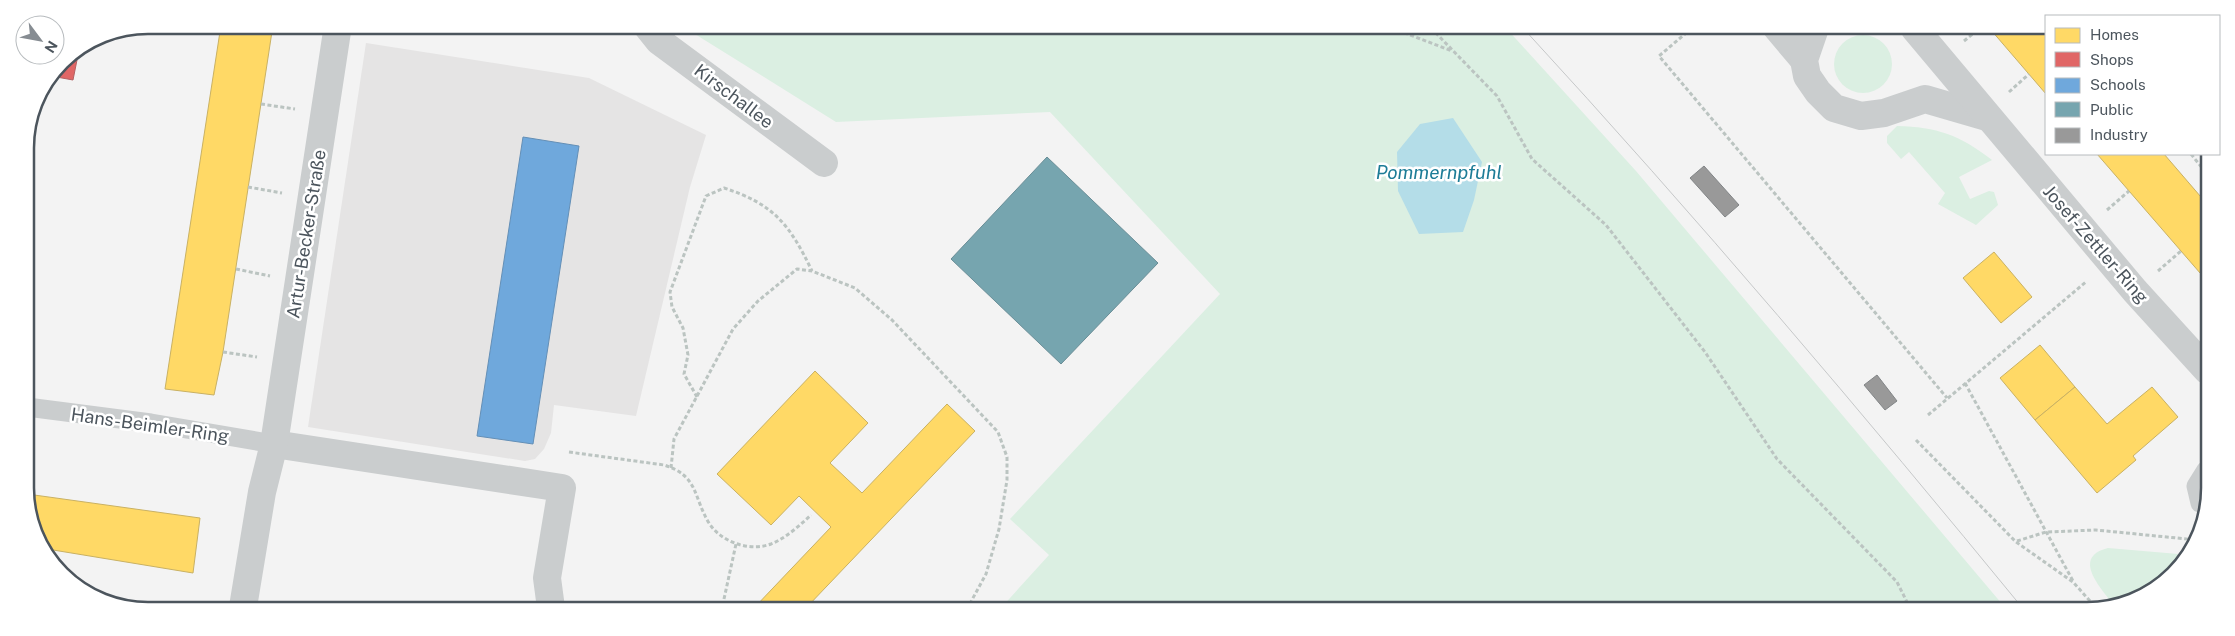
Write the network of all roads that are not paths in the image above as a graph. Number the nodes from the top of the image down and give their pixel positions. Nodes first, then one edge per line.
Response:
1 (337, 34) edge
2 (654, 34) edge
3 (1782, 34) edge
4 (1813, 34) edge
5 (1919, 34) edge
6 (1804, 60) junction
7 (1987, 117) junction
8 (824, 163) dead end
9 (2201, 363) edge
10 (34, 408) edge
11 (274, 444) junction
12 (2201, 478) edge
13 (2200, 503) edge
14 (244, 602) edge
15 (550, 602) edge

1 - 11 street, Artur-Becker-Straße
2 - 8 street, Kirschallee
3 - 6 street
4 - 6 street
5 - 7 street, Josef-Zettler-Ring
6 - 7 street
7 - 9 street, Josef-Zettler-Ring
10 - 11 lane, Hans-Beimler-Ring
11 - 14 street, Artur-Becker-Straße
11 - 15 street
12 - 13 lane

